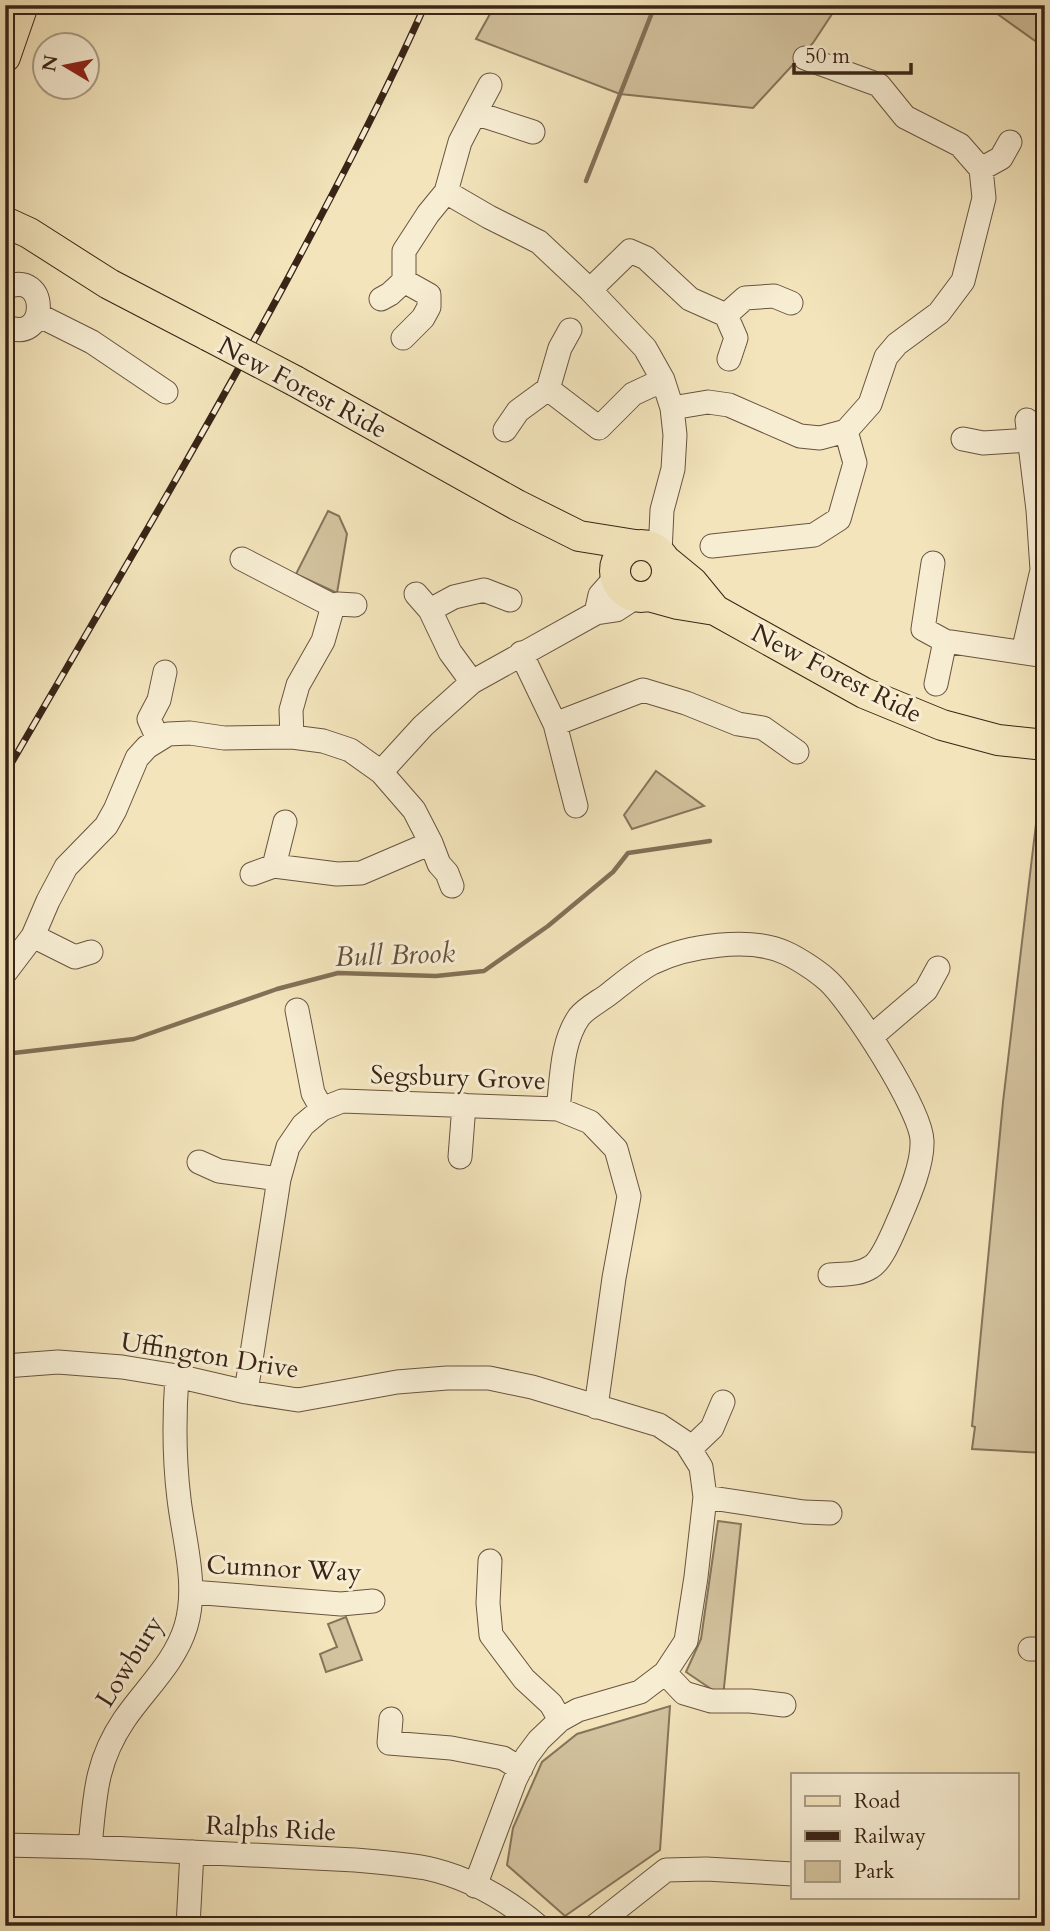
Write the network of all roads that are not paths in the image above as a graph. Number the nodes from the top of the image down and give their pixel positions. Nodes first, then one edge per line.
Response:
1 (23, 5) edge
2 (5, 57) edge
3 (805, 58) dead end
4 (490, 85) dead end
5 (475, 113) junction
6 (533, 132) dead end
7 (1010, 142) dead end
8 (981, 169) junction
9 (446, 192) junction
10 (5, 209) edge
11 (17, 227) edge
12 (404, 281) junction
13 (5, 288) edge
14 (590, 289) junction
15 (381, 299) dead end
16 (791, 303) dead end
17 (38, 315) junction
18 (726, 315) junction
19 (5, 326) edge
20 (570, 330) dead end
21 (403, 338) dead end
22 (729, 359) dead end
23 (663, 380) junction
24 (548, 389) junction
25 (166, 392) dead end
26 (672, 408) junction
27 (505, 430) dead end
28 (846, 431) junction
29 (963, 439) dead end
30 (1042, 509) edge
31 (579, 536) junction
32 (712, 547) dead end
33 (650, 551) junction
34 (242, 559) dead end
35 (933, 563) dead end
36 (629, 587) junction
37 (510, 600) dead end
38 (715, 610) junction
39 (945, 641) junction
40 (521, 653) junction
41 (1034, 654) edge
42 (165, 672) dead end
43 (472, 682) junction
44 (936, 684) dead end
45 (555, 724) junction
46 (292, 737) junction
47 (158, 739) junction
48 (1045, 745) edge
49 (797, 752) dead end
50 (381, 772) junction
51 (576, 806) dead end
52 (285, 822) dead end
53 (431, 843) junction
54 (274, 866) junction
55 (252, 874) dead end
56 (452, 886) dead end
57 (33, 936) junction
58 (91, 952) dead end
59 (938, 968) dead end
60 (5, 973) edge
61 (297, 1010) dead end
62 (871, 1037) junction
63 (464, 1105) junction
64 (322, 1109) junction
65 (558, 1109) junction
66 (460, 1157) dead end
67 (198, 1163) dead end
68 (279, 1179) junction
69 (830, 1275) dead end
70 (5, 1366) edge
71 (177, 1376) junction
72 (246, 1392) junction
73 (723, 1402) dead end
74 (596, 1407) junction
75 (690, 1449) junction
76 (705, 1497) junction
77 (830, 1513) dead end
78 (490, 1561) dead end
79 (192, 1591) junction
80 (373, 1601) dead end
81 (665, 1674) junction
82 (784, 1705) dead end
83 (391, 1719) dead end
84 (560, 1720) junction
85 (521, 1769) junction
86 (5, 1845) edge
87 (90, 1847) junction
88 (192, 1852) junction
89 (791, 1874) edge
90 (475, 1886) junction
91 (530, 1919) edge
92 (188, 1926) edge
93 (595, 1926) edge

1 - 2 main road
3 - 8 street
4 - 5 street
5 - 6 street
5 - 9 street
7 - 8 street
8 - 28 street
9 - 12 street
9 - 14 street
10 - 11 main road, New Forest Ride
11 - 31 main road, New Forest Ride, bridge
12 - 15 street
12 - 21 street
13 - 17 street
14 - 18 street
14 - 23 street
16 - 18 street
17 - 19 street
17 - 25 street
18 - 22 street
20 - 24 street
23 - 24 street
23 - 26 street
24 - 27 street
26 - 28 street
26 - 33 street
28 - 32 street
29 - 30 street
30 - 41 street
31 - 33 main road, New Forest Ride
31 - 36 main road, New Forest Ride
33 - 36 main road
33 - 36 main road
33 - 38 main road, New Forest Ride
34 - 46 street
35 - 39 street
36 - 38 main road, New Forest Ride
36 - 40 street
37 - 43 street
38 - 48 main road, New Forest Ride
39 - 41 street
39 - 44 street
40 - 43 street
40 - 45 street
42 - 47 street
43 - 50 street
45 - 49 street
45 - 51 street
46 - 47 street
46 - 50 street
47 - 57 street
50 - 53 street
52 - 54 street
53 - 54 street
53 - 56 street
54 - 55 street
57 - 58 street
57 - 60 street
59 - 62 street
61 - 64 street
62 - 65 street
62 - 69 street
63 - 64 street, Segsbury Grove
63 - 65 street, Segsbury Grove
63 - 66 street
64 - 68 street
65 - 74 street, Segsbury Grove
67 - 68 street
68 - 72 street
70 - 71 street, Uffington Drive
71 - 72 street, Uffington Drive
71 - 79 street, Lowbury
72 - 74 street, Uffington Drive
73 - 75 street
74 - 75 street, Uffington Drive
75 - 76 street
76 - 77 street
76 - 81 street
78 - 84 street
79 - 80 street, Cumnor Way
79 - 87 street, Lowbury
81 - 82 street
81 - 84 street
83 - 85 street
84 - 85 street
85 - 90 street
86 - 87 street, Ralphs Ride
87 - 88 street, Ralphs Ride
88 - 90 street, Ralphs Ride
88 - 92 street
89 - 93 street
90 - 91 street, Ralphs Ride

